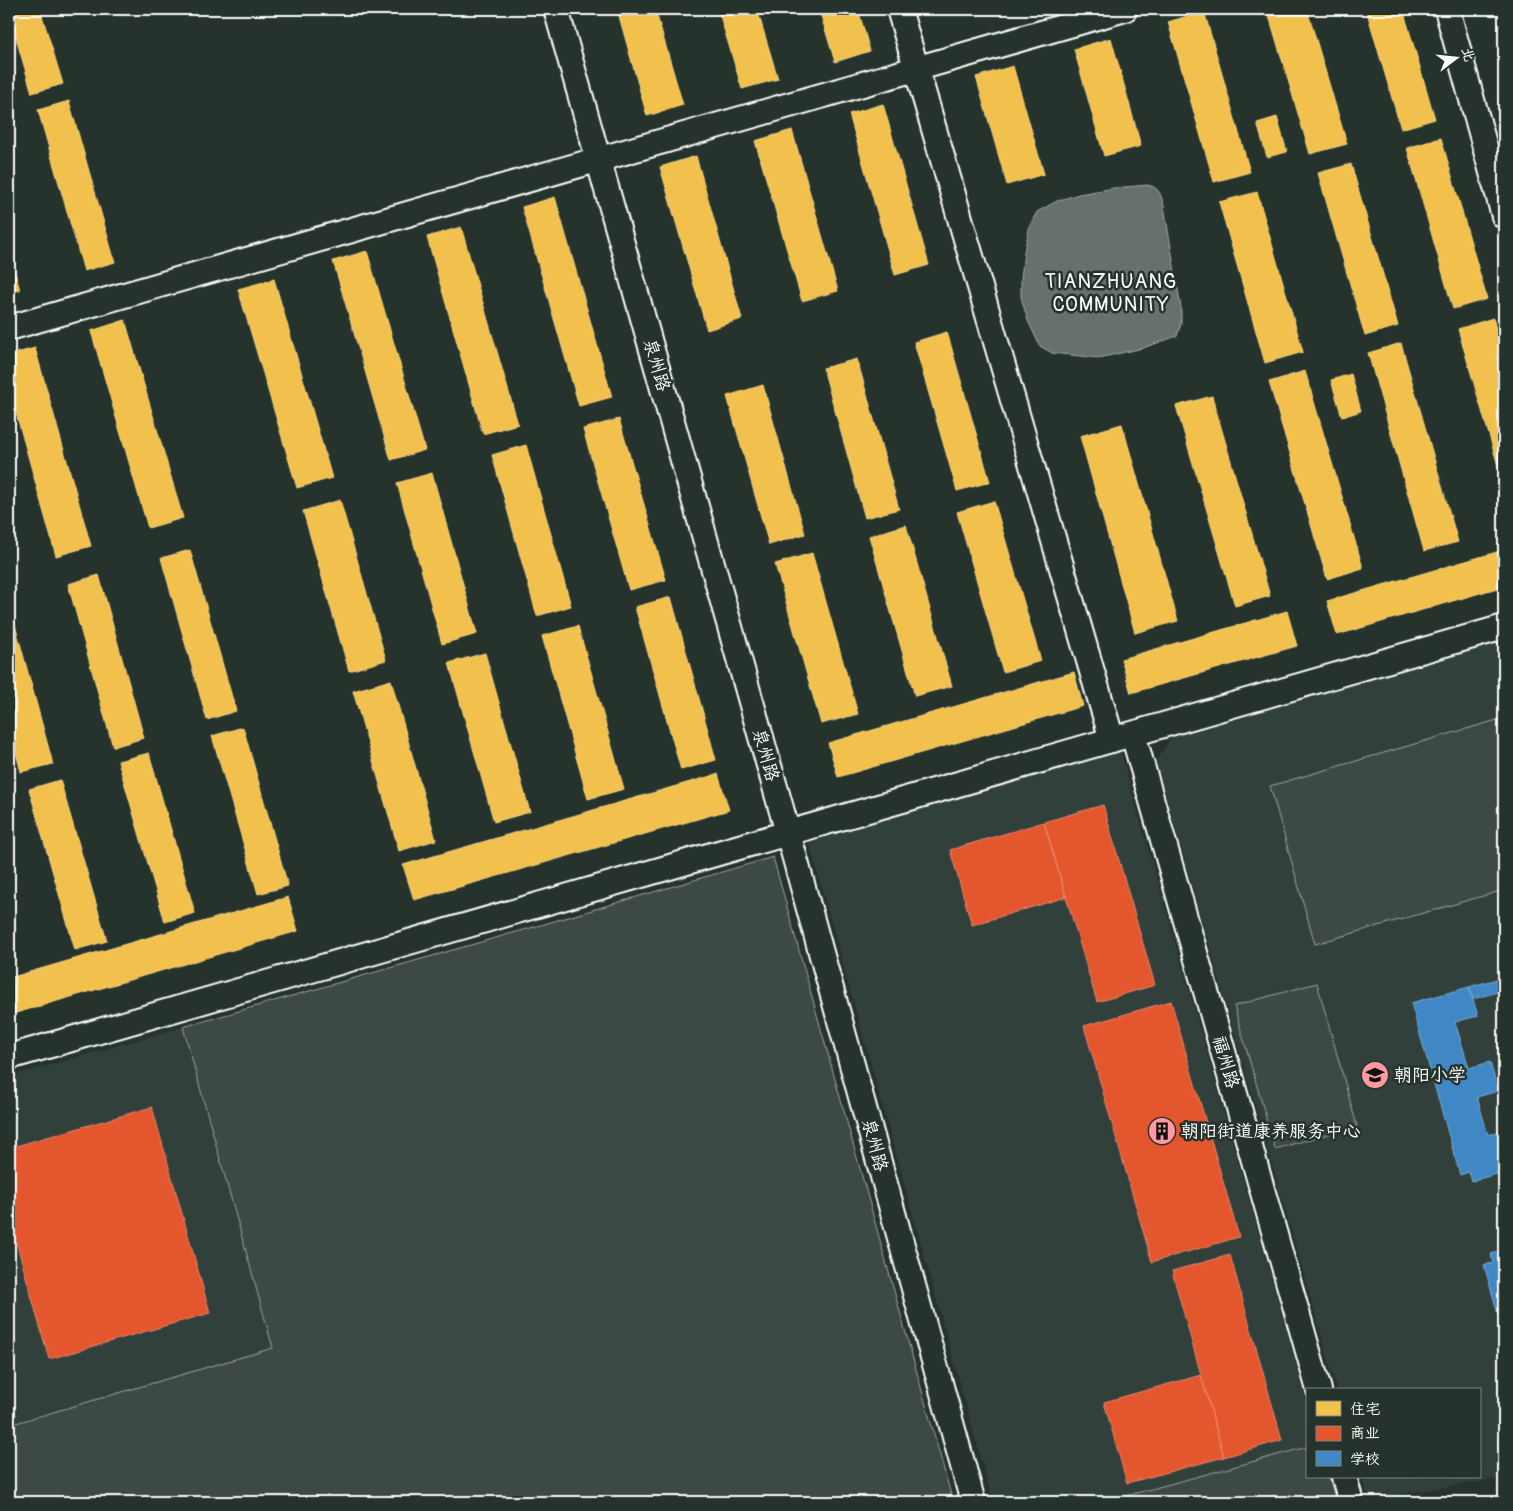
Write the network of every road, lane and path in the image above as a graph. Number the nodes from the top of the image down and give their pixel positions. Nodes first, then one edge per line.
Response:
1 (556, 9) edge
2 (899, 9) edge
3 (1125, 9) edge
4 (1447, 9) edge
5 (916, 69) junction
6 (599, 160) junction
7 (1504, 216) edge
8 (9, 328) edge
9 (1504, 627) edge
10 (1122, 737) junction
11 (788, 833) junction
12 (9, 1057) edge
13 (1318, 1388) edge
14 (1344, 1478) edge
15 (973, 1502) edge
16 (1351, 1502) edge

1 - 6 street, 泉州路
2 - 5 street, 福州路
3 - 5 street
4 - 7 street
5 - 6 street
5 - 10 street, 福州路
6 - 8 street
6 - 11 street, 泉州路
9 - 10 street
10 - 11 street
10 - 13 street, 福州路
11 - 12 street
11 - 15 street, 泉州路
14 - 16 street

